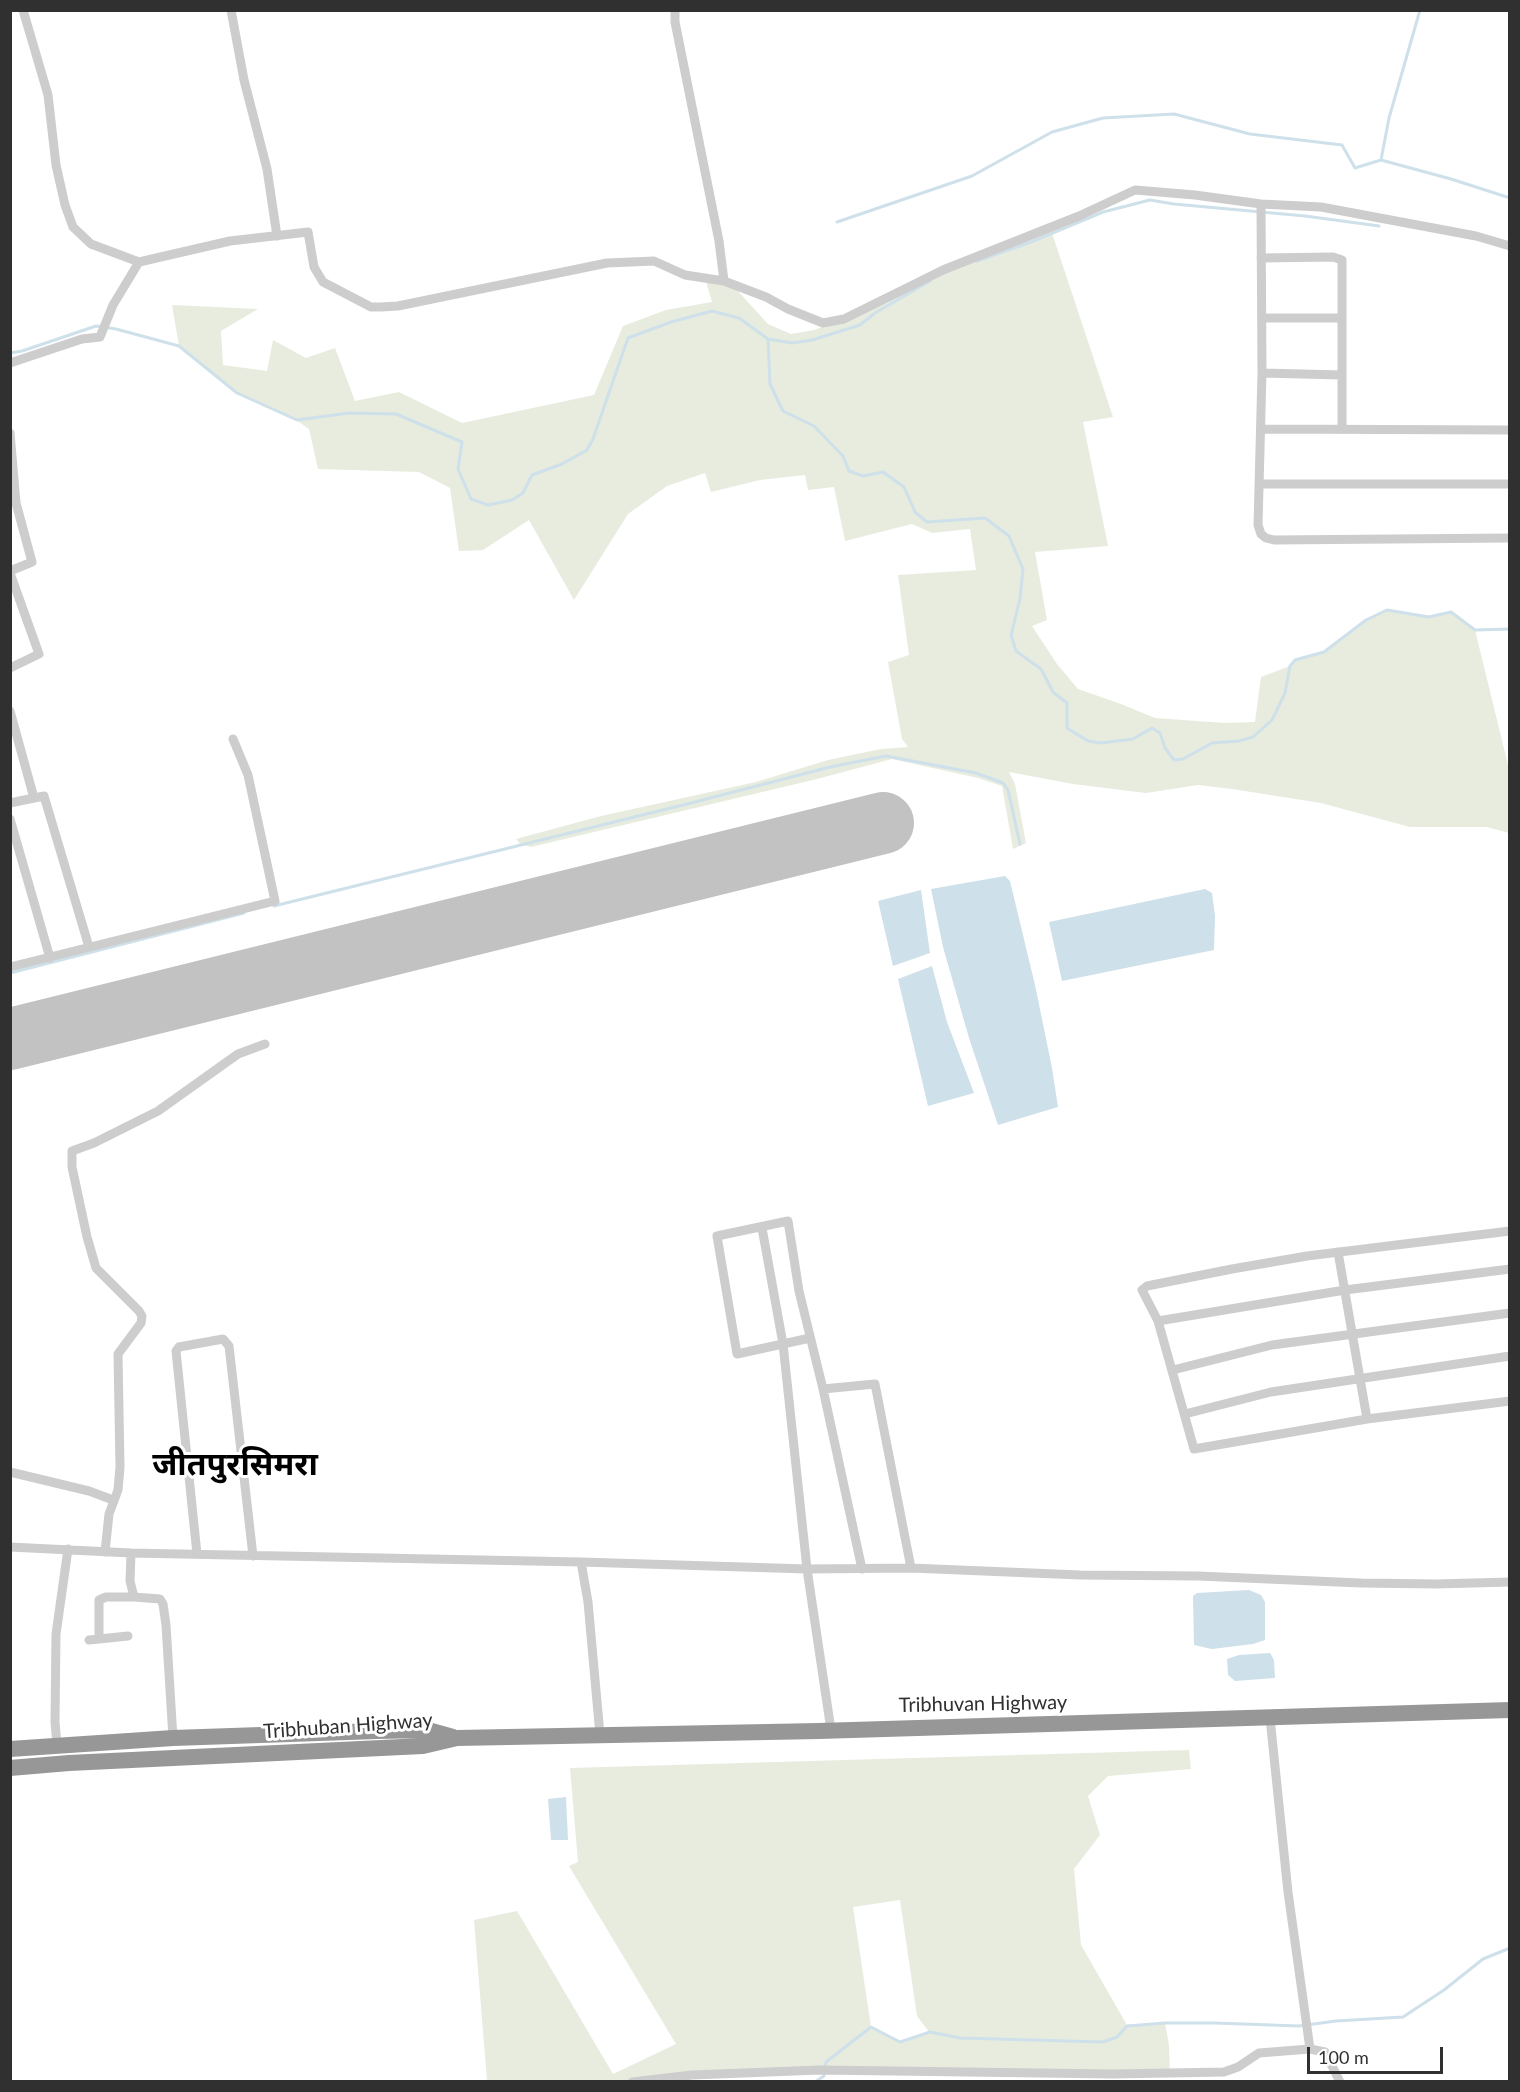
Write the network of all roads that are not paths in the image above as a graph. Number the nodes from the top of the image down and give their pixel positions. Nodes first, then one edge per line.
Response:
1 (23, 10) edge
2 (231, 10) edge
3 (675, 10) edge
4 (1261, 205) junction
5 (277, 236) junction
6 (1509, 246) edge
7 (1261, 258) junction
8 (140, 262) junction
9 (724, 282) junction
10 (1262, 318) junction
11 (1341, 318) junction
12 (10, 363) edge
13 (1262, 373) junction
14 (1342, 375) junction
15 (1342, 428) junction
16 (1261, 429) junction
17 (1509, 430) edge
18 (10, 433) edge
19 (1260, 484) junction
20 (1509, 484) edge
21 (1509, 538) edge
22 (10, 572) edge
23 (10, 668) edge
24 (10, 711) edge
25 (233, 739) dead end
26 (34, 798) junction
27 (10, 803) edge
28 (10, 819) edge
29 (89, 947) junction
30 (50, 958) junction
31 (10, 967) edge
32 (265, 1044) dead end
33 (762, 1228) junction
34 (1509, 1232) edge
35 (1338, 1252) junction
36 (1509, 1269) edge
37 (1345, 1290) junction
38 (1509, 1313) edge
39 (1158, 1321) junction
40 (1352, 1334) junction
41 (810, 1338) junction
42 (783, 1344) junction
43 (1509, 1356) edge
44 (1173, 1370) junction
45 (1359, 1378) junction
46 (823, 1389) junction
47 (1509, 1401) edge
48 (1185, 1414) junction
49 (1367, 1419) junction
50 (10, 1472) edge
51 (113, 1500) junction
52 (10, 1547) edge
53 (68, 1549) junction
54 (105, 1552) junction
55 (131, 1553) junction
56 (197, 1554) junction
57 (253, 1556) junction
58 (581, 1562) junction
59 (911, 1568) junction
60 (807, 1569) junction
61 (862, 1569) junction
62 (1509, 1582) edge
63 (134, 1597) junction
64 (128, 1636) dead end
65 (99, 1639) junction
66 (89, 1640) dead end
67 (1509, 1710) edge
68 (1270, 1718) junction
69 (831, 1730) junction
70 (600, 1736) junction
71 (173, 1738) junction
72 (457, 1738) junction
73 (57, 1745) junction
74 (10, 1749) edge
75 (10, 1768) edge
76 (1310, 2049) junction
77 (632, 2082) edge
78 (1340, 2082) edge

1 - 8 street
2 - 5 street
3 - 9 street
4 - 6 street
4 - 7 street
4 - 9 street
5 - 8 street
5 - 9 street
7 - 10 street
7 - 11 street
8 - 12 street
10 - 11 street
10 - 13 street
11 - 14 street
13 - 14 street
13 - 16 street
14 - 15 street
15 - 16 street
15 - 17 street
16 - 19 street
18 - 22 street
19 - 20 street
19 - 21 street
22 - 23 street
24 - 26 street
25 - 29 street
26 - 27 street
26 - 29 street
28 - 30 street
29 - 30 street
30 - 31 street
32 - 51 street
33 - 41 street
33 - 42 street
33 - 42 street
34 - 35 street
35 - 37 street
35 - 39 street
36 - 37 street
37 - 39 street
37 - 40 street
38 - 40 street
39 - 44 street
40 - 44 street
40 - 45 street
41 - 42 street
41 - 46 street
42 - 60 street
43 - 45 street
44 - 48 street
45 - 48 street
45 - 49 street
46 - 59 street
46 - 61 street
47 - 49 street
48 - 49 street
50 - 51 street
51 - 54 street
52 - 53 street
53 - 54 street
53 - 73 street
54 - 55 street
55 - 56 street
55 - 63 street
56 - 57 street
56 - 57 street
57 - 58 street
58 - 60 street
58 - 70 street
59 - 61 street
59 - 62 street
60 - 61 street
60 - 69 street
63 - 65 street
63 - 71 street
64 - 65 street
65 - 66 street
67 - 68 highway, Tribhuvan Highway
68 - 69 highway, Tribhuvan Highway
68 - 76 street
69 - 70 highway, Tribhuvan Highway
70 - 72 highway, Tribhuvan Highway
71 - 72 highway, Tribhuban Highway
71 - 73 highway, Tribhuban Highway
72 - 75 highway, Tribhuban Highway
73 - 74 highway, Tribhuban Highway
76 - 77 street
76 - 78 street

